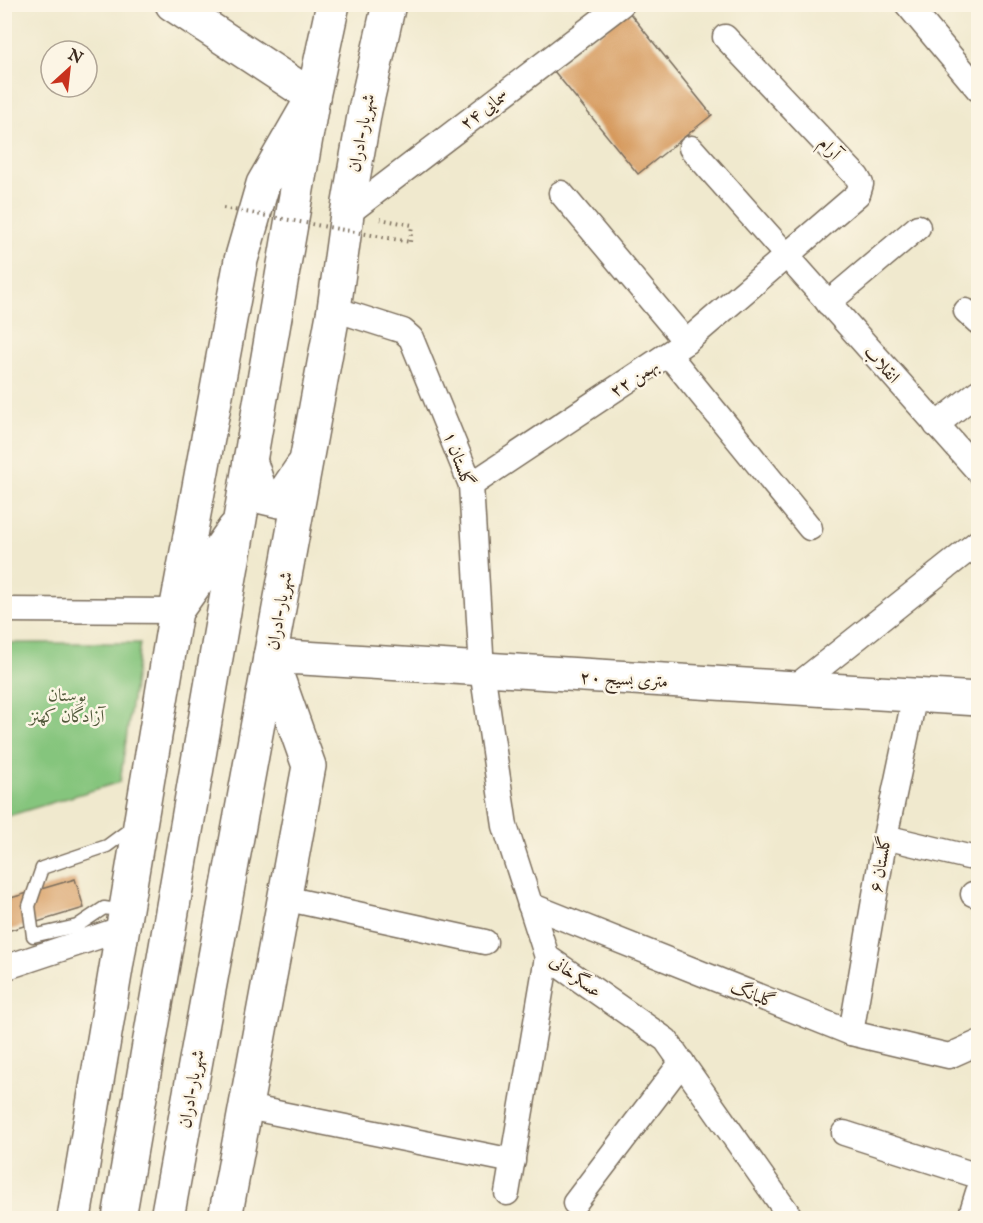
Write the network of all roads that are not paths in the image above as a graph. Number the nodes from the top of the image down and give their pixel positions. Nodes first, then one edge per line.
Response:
1 (172, 4) edge
2 (333, 4) edge
3 (389, 4) edge
4 (622, 4) edge
5 (907, 4) edge
6 (725, 37) dead end
7 (978, 89) edge
8 (313, 97) junction
9 (691, 148) dead end
10 (561, 193) dead end
11 (347, 214) junction
12 (918, 227) dead end
13 (787, 256) junction
14 (828, 303) junction
15 (334, 309) junction
16 (678, 349) junction
17 (978, 392) edge
18 (936, 425) junction
19 (250, 460) junction
20 (306, 463) junction
21 (978, 471) edge
22 (471, 485) junction
23 (240, 520) junction
24 (810, 528) dead end
25 (978, 542) edge
26 (4, 610) edge
27 (176, 611) junction
28 (270, 656) junction
29 (482, 670) junction
30 (794, 688) junction
31 (915, 695) junction
32 (978, 699) edge
33 (142, 820) junction
34 (885, 837) junction
35 (968, 857) dead end
36 (284, 898) junction
37 (530, 906) junction
38 (125, 919) junction
39 (485, 942) dead end
40 (547, 957) junction
41 (4, 968) edge
42 (851, 1033) junction
43 (978, 1043) edge
44 (682, 1062) junction
45 (247, 1107) junction
46 (844, 1133) dead end
47 (513, 1161) junction
48 (978, 1176) edge
49 (978, 1192) edge
50 (507, 1193) dead end
51 (575, 1203) dead end
52 (74, 1218) edge
53 (118, 1218) edge
54 (167, 1218) edge
55 (225, 1218) edge
56 (791, 1218) edge
57 (970, 1218) edge

1 - 8 main road
2 - 8 main road
3 - 11 main road, شهریار-ادران
4 - 11 street, سمایی ۲۴
5 - 7 street
6 - 13 street, آرام
8 - 19 main road
8 - 27 main road
9 - 13 street, انقلاب
10 - 16 street
11 - 15 main road, شهریار-ادران
12 - 14 street
13 - 14 street, انقلاب
13 - 16 street, ۲۲ بهمن
14 - 18 street, انقلاب
15 - 20 main road, شهریار-ادران
15 - 22 street, گلستان ۱
16 - 22 street, ۲۲ بهمن
16 - 24 street
17 - 18 street
18 - 21 street, انقلاب
19 - 20 main road
19 - 23 main road
20 - 28 main road, شهریار-ادران
22 - 29 street, گلستان ۱
23 - 27 main road
23 - 53 main road
25 - 30 street
26 - 27 street
27 - 33 main road
28 - 29 main road, ۲۰ متری بسیج
28 - 36 main road
28 - 54 main road, شهریار-ادران
29 - 30 main road, ۲۰ متری بسیج
29 - 37 street, عسگرخانی
30 - 31 main road, ۲۰ متری بسیج
31 - 32 main road, ۲۰ متری بسیج
31 - 34 street, گلستان ۶
33 - 38 main road
33 - 38 lane
34 - 35 street
34 - 42 street, گلستان ۶
36 - 39 street
36 - 45 main road
37 - 40 street, عسگرخانی
37 - 42 street, گلبانگ
38 - 41 street
38 - 52 main road
40 - 44 street, عسگرخانی
40 - 47 street
42 - 43 street, گلبانگ
44 - 51 street
44 - 56 street, عسگرخانی
45 - 47 street
45 - 55 main road
46 - 48 street
47 - 50 street
49 - 57 street

